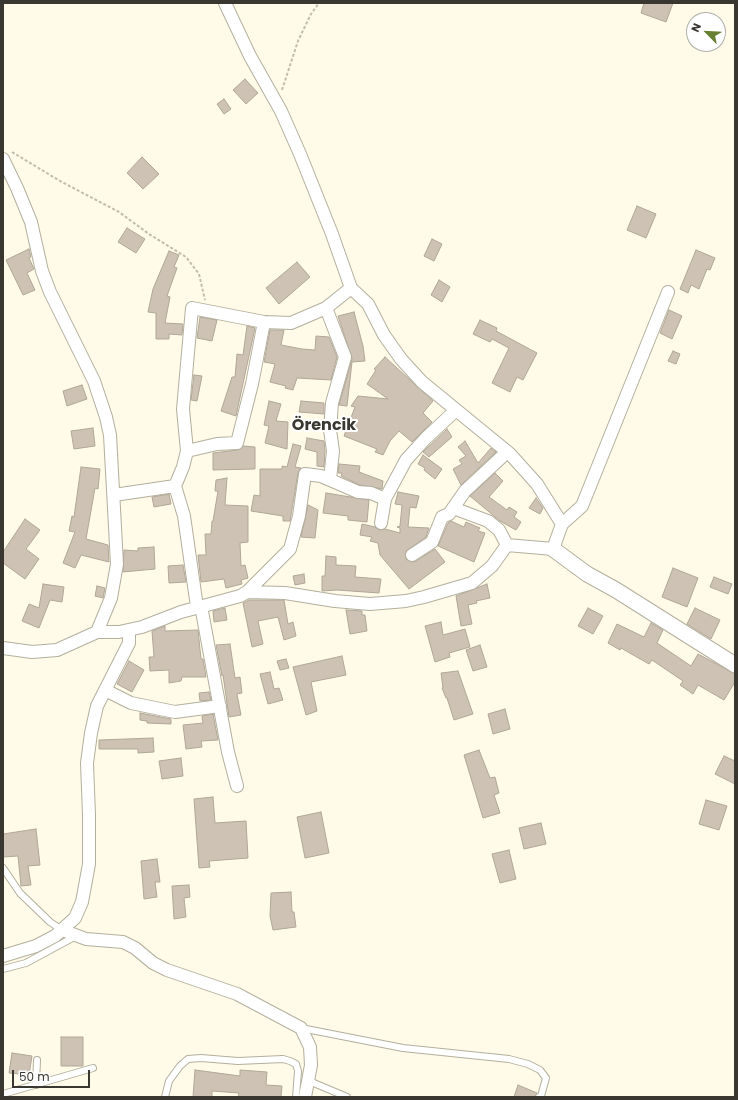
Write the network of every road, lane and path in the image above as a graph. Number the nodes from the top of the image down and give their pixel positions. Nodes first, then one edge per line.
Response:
1 (225, 3) edge
2 (320, 3) edge
3 (281, 111) junction
4 (5, 154) edge
5 (351, 288) junction
6 (668, 292) dead end
7 (326, 308) junction
8 (205, 311) junction
9 (264, 322) junction
10 (456, 410) junction
11 (187, 451) junction
12 (507, 452) junction
13 (330, 479) junction
14 (175, 486) junction
15 (114, 495) junction
16 (385, 499) junction
17 (453, 508) junction
18 (381, 523) dead end
19 (562, 524) junction
20 (507, 545) junction
21 (553, 549) junction
22 (412, 555) dead end
23 (247, 592) junction
24 (199, 606) junction
25 (129, 630) junction
26 (97, 632) junction
27 (3, 648) edge
28 (735, 665) edge
29 (106, 690) junction
30 (220, 706) junction
31 (237, 786) dead end
32 (4, 872) edge
33 (62, 930) junction
34 (76, 936) junction
35 (3, 956) edge
36 (3, 969) edge
37 (301, 1028) junction
38 (36, 1060) dead end
39 (93, 1068) dead end
40 (309, 1081) junction
41 (36, 1085) junction
42 (3, 1094) edge
43 (165, 1097) edge
44 (296, 1097) edge
45 (305, 1097) edge
46 (347, 1097) edge
47 (539, 1097) edge

1 - 3 street
2 - 3 path
3 - 5 street
4 - 8 path
4 - 15 street
5 - 7 street
5 - 10 street
6 - 19 street
7 - 9 street
7 - 13 street
8 - 9 street
8 - 11 street
9 - 11 street
10 - 12 street
10 - 16 street
11 - 14 street
12 - 17 street
12 - 19 street
13 - 16 street
13 - 23 street
14 - 15 street
14 - 24 street
15 - 26 street
16 - 18 street
17 - 20 street
17 - 22 street
19 - 21 street
20 - 21 street
20 - 23 street
21 - 28 street
23 - 24 street
24 - 25 street
24 - 30 street
25 - 26 street
25 - 29 street
26 - 27 street
29 - 30 street
29 - 33 street
30 - 31 street
32 - 33 lane
33 - 34 street
33 - 35 street
34 - 36 lane
34 - 37 street
37 - 40 street
37 - 47 lane
38 - 41 lane
39 - 41 lane
40 - 45 street
40 - 46 lane
41 - 42 lane
43 - 44 lane

